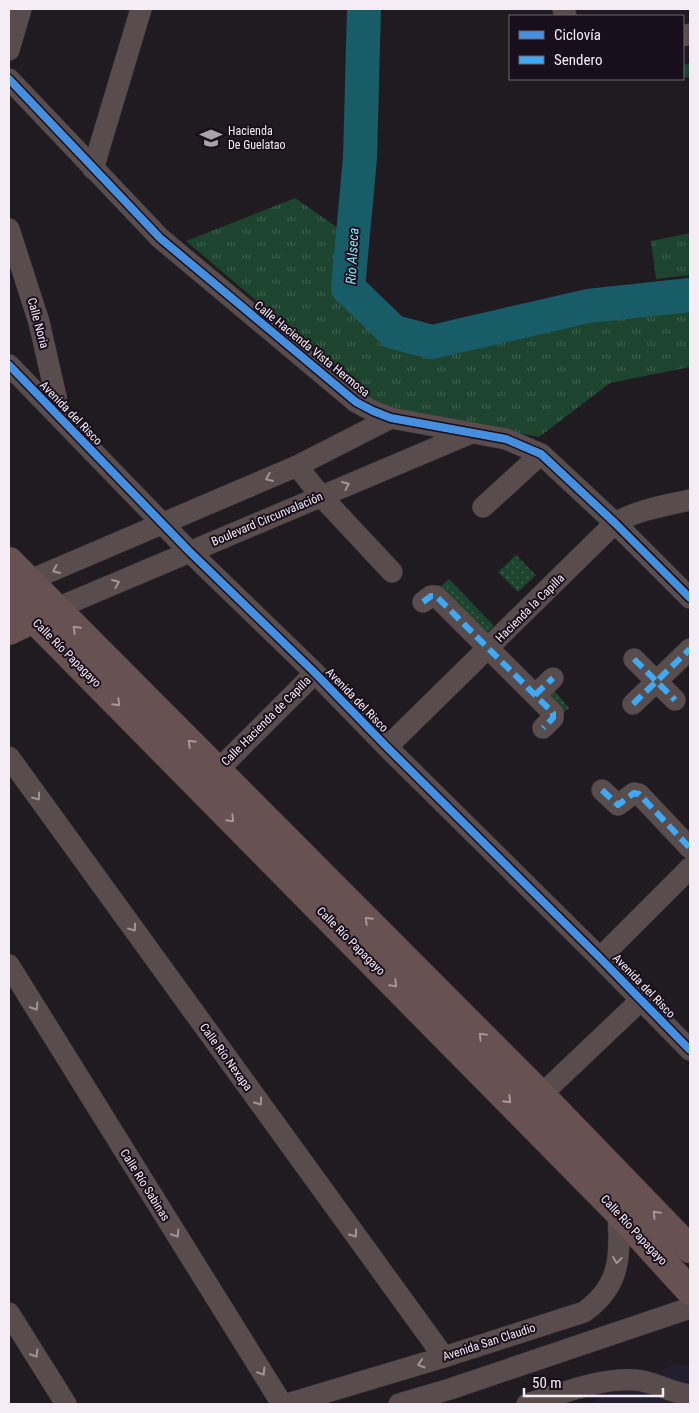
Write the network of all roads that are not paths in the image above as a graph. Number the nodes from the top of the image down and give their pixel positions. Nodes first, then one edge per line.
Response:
1 (21, 9) edge
2 (141, 9) edge
3 (9, 50) edge
4 (9, 79) edge
5 (93, 169) junction
6 (9, 229) edge
7 (9, 365) edge
8 (61, 418) junction
9 (391, 418) junction
10 (471, 433) junction
11 (541, 454) junction
12 (297, 466) junction
13 (321, 496) junction
14 (690, 500) edge
15 (483, 507) dead end
16 (163, 523) junction
17 (615, 523) junction
18 (189, 551) junction
19 (9, 561) edge
20 (392, 572) dead end
21 (15, 588) edge
22 (428, 598) dead end
23 (690, 598) edge
24 (44, 614) junction
25 (9, 631) edge
26 (489, 649) junction
27 (690, 649) edge
28 (634, 659) dead end
29 (315, 673) junction
30 (553, 678) dead end
31 (657, 682) junction
32 (535, 695) junction
33 (675, 700) dead end
34 (633, 704) dead end
35 (543, 728) dead end
36 (386, 747) junction
37 (9, 757) edge
38 (218, 770) junction
39 (602, 790) dead end
40 (690, 848) edge
41 (690, 868) edge
42 (600, 958) junction
43 (9, 965) edge
44 (641, 1000) junction
45 (690, 1050) edge
46 (541, 1095) junction
47 (618, 1212) junction
48 (690, 1249) edge
49 (690, 1291) edge
50 (690, 1308) edge
51 (9, 1313) edge
52 (444, 1357) junction
53 (690, 1395) edge
54 (444, 1397) edge
55 (325, 1398) edge
56 (66, 1404) edge
57 (282, 1404) edge
58 (287, 1404) edge
59 (400, 1404) edge
60 (527, 1404) edge

1 - 3 street
2 - 5 street
4 - 5 street, Calle Hacienda Vista Hermosa
5 - 9 street, Calle Hacienda Vista Hermosa
6 - 8 street, Calle Noria
7 - 8 street, Avenida del Risco
8 - 16 street, Avenida del Risco
9 - 10 street, Calle Hacienda Vista Hermosa
9 - 12 street
10 - 11 street, Calle Hacienda Vista Hermosa
13 -> 10 street, Boulevard Circunvalación
11 - 15 street
11 - 17 street, Calle Hacienda Vista Hermosa
12 - 13 street
12 -> 16 street
13 - 18 street, Boulevard Circunvalación
13 - 20 street
14 - 17 street, Hacienda la Capilla
16 - 18 street, Avenida del Risco
16 -> 21 street
17 - 23 street, Calle Hacienda Vista Hermosa
17 - 26 street, Hacienda la Capilla
24 -> 18 street, Boulevard Circunvalación
18 - 29 street, Avenida del Risco
19 - 21 main road, Calle Río Papagayo
21 - 24 main road, Calle Río Papagayo
22 - 26 street
24 - 25 main road, Boulevard Circunvalación
38 -> 24 main road, Calle Río Papagayo
24 -> 47 main road, Calle Río Papagayo
26 - 32 street
26 - 36 street, Hacienda la Capilla
27 - 31 street
28 - 31 street
29 - 36 street, Avenida del Risco
29 - 38 street, Calle Hacienda de Capilla
30 - 32 street
31 - 33 street
31 - 34 street
32 - 35 street
36 - 42 street, Avenida del Risco
37 -> 52 street, Calle Río Nexapa
46 -> 38 main road, Calle Río Papagayo
39 - 40 street
41 - 42 street
42 - 44 street, Avenida del Risco
43 -> 57 street, Calle Río Sabinas
44 - 45 street, Avenida del Risco
44 - 46 street
48 -> 46 main road, Calle Río Papagayo
47 - 49 main road, Calle Río Papagayo
47 -> 52 street, Avenida San Claudio
50 - 54 street
51 -> 56 street
52 -> 55 street, Avenida San Claudio
53 - 60 street
54 - 59 street
55 - 58 street, Avenida San Claudio

